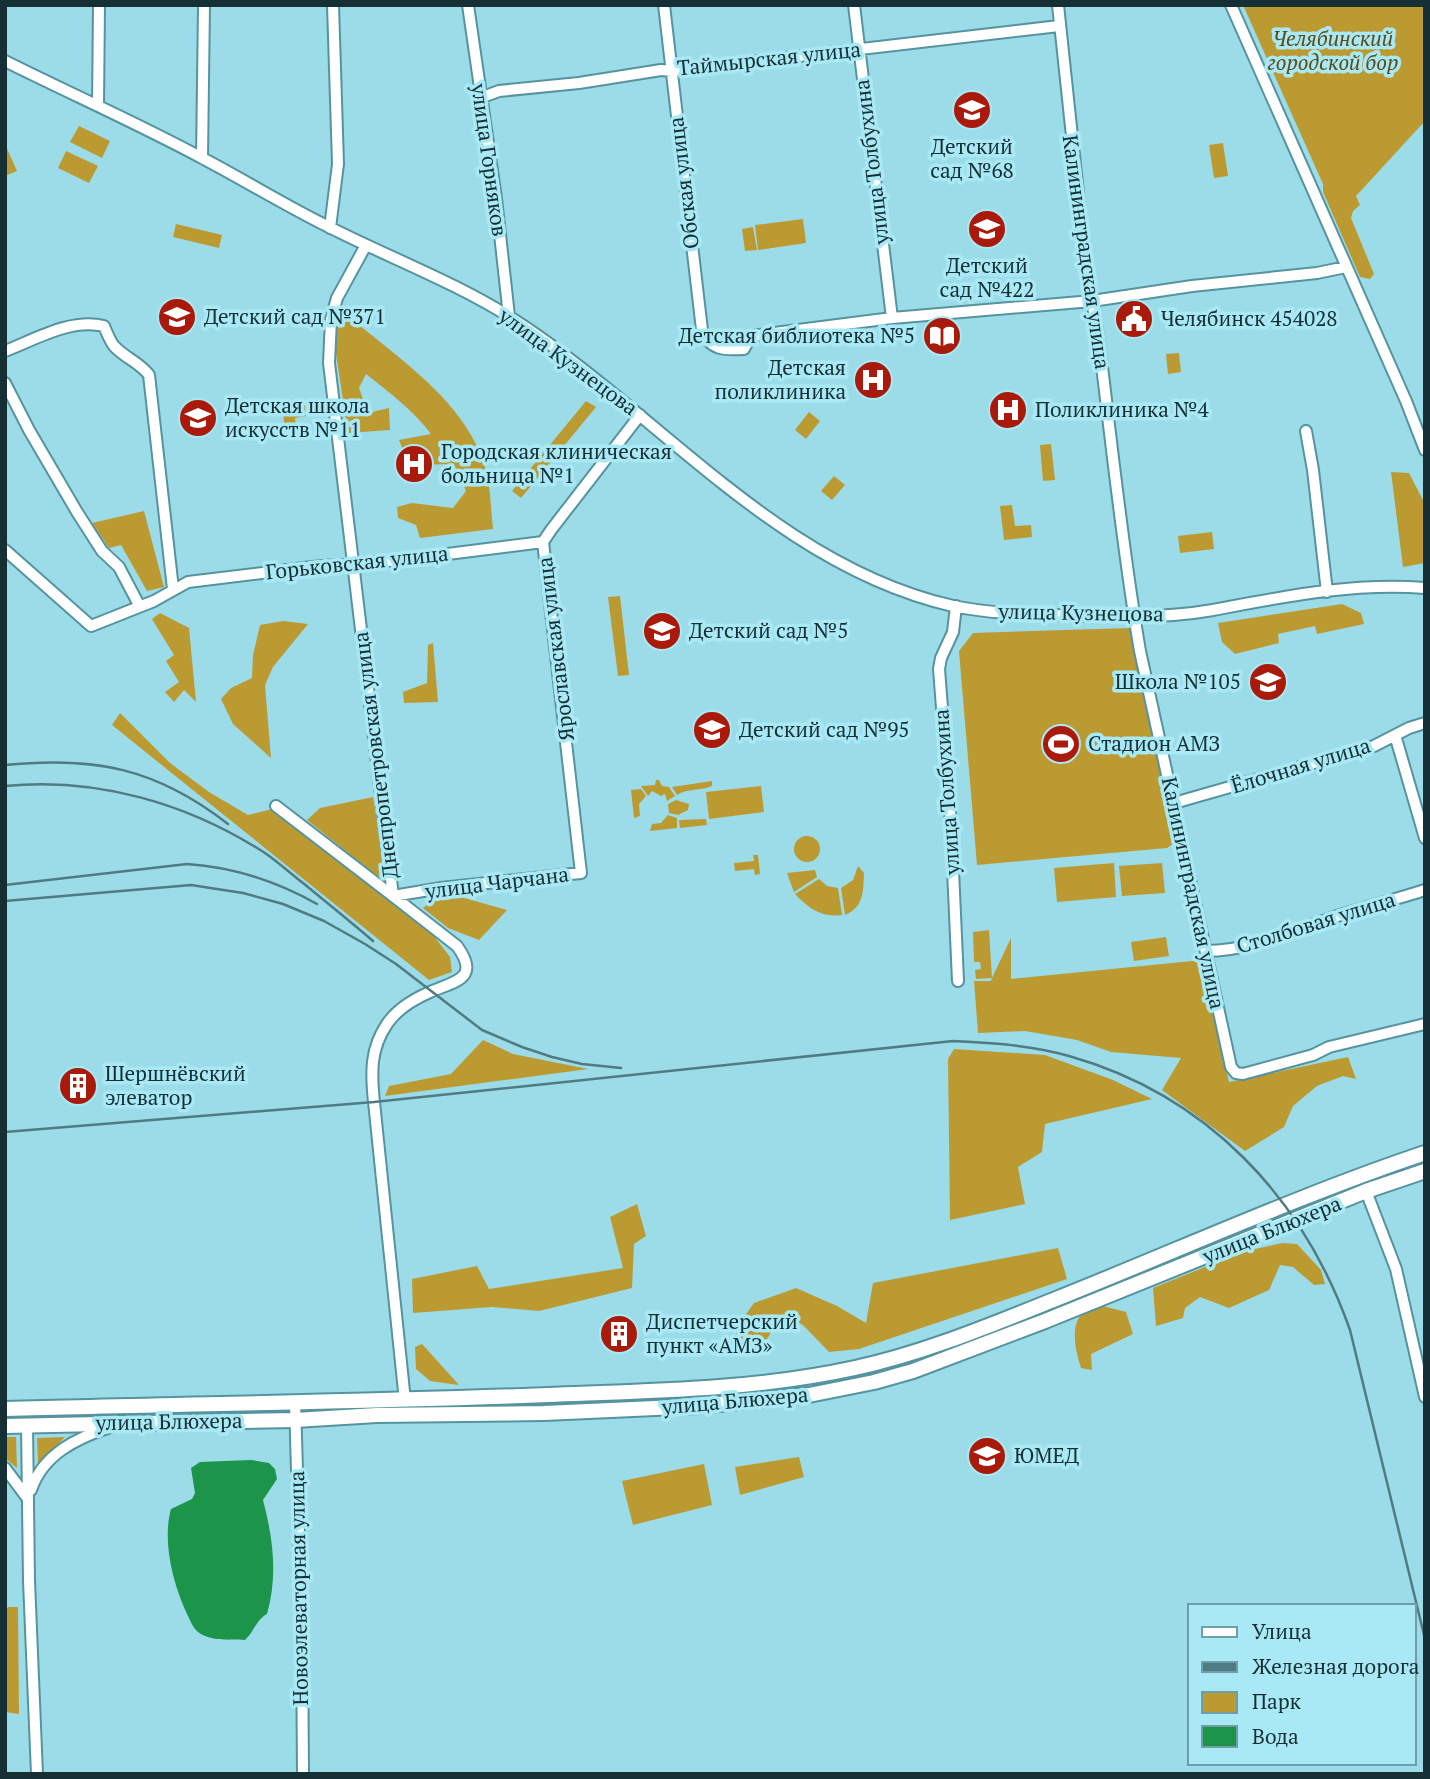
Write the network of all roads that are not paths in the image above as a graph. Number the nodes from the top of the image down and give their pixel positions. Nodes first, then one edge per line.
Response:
1 (99, 5) edge
2 (204, 5) edge
3 (333, 5) edge
4 (468, 5) edge
5 (664, 5) edge
6 (853, 5) edge
7 (1058, 5) edge
8 (1231, 5) edge
9 (1059, 26) junction
10 (859, 50) junction
11 (5, 61) edge
12 (672, 71) junction
13 (480, 98) junction
14 (98, 106) junction
15 (202, 158) junction
16 (330, 228) junction
17 (366, 245) junction
18 (1346, 267) junction
19 (1092, 302) junction
20 (509, 316) junction
21 (892, 318) junction
22 (5, 351) edge
23 (5, 383) edge
24 (640, 415) junction
25 (1306, 431) dead end
26 (1425, 450) edge
27 (543, 542) junction
28 (5, 550) edge
29 (352, 564) junction
30 (1425, 588) edge
31 (173, 589) junction
32 (1327, 592) junction
33 (139, 605) junction
34 (956, 606) junction
35 (1134, 616) junction
36 (1425, 723) edge
37 (1395, 735) junction
38 (1174, 803) junction
39 (276, 806) dead end
40 (1425, 838) edge
41 (582, 873) joint
42 (1425, 890) edge
43 (393, 896) junction
44 (1206, 951) junction
45 (958, 981) dead end
46 (1425, 1024) edge
47 (1425, 1153) edge
48 (1425, 1171) edge
49 (1367, 1191) junction
50 (1425, 1397) edge
51 (295, 1403) junction
52 (406, 1408) junction
53 (5, 1409) edge
54 (295, 1420) junction
55 (124, 1422) junction
56 (27, 1425) junction
57 (5, 1426) edge
58 (5, 1468) edge
59 (27, 1500) junction
60 (37, 1774) edge
61 (303, 1774) edge

1 - 14 street
2 - 15 street
3 - 16 street
4 - 13 street, улица Горняков
5 - 12 street, Обская улица
6 - 10 street, улица Толбухина
7 - 9 street, Калининградская улица
8 - 18 street
9 - 10 street, Таймырская улица
9 - 19 street, Калининградская улица
10 - 12 street, Таймырская улица
10 - 21 street, улица Толбухина
11 - 14 street, улица Кузнецова
12 - 13 street, Таймырская улица
12 - 21 street, Обская улица
13 - 20 street, улица Горняков
14 - 15 street, улица Кузнецова
15 - 16 street, улица Кузнецова
16 - 17 street, улица Кузнецова
17 - 20 street, улица Кузнецова
17 - 29 street, Днепропетровская улица
18 - 19 street
18 - 26 street
19 - 21 street
19 - 35 street, Калининградская улица
20 - 24 street, улица Кузнецова
22 - 31 street
23 - 33 street
24 - 27 street, Ярославская улица
24 - 34 street, улица Кузнецова
25 - 32 street
27 - 29 street, Горьковская улица
27 - 41 street, Ярославская улица
28 - 33 street, Горьковская улица
29 - 31 street, Горьковская улица
29 - 43 street, Днепропетровская улица
30 - 32 street, улица Кузнецова
31 - 33 street, Горьковская улица
32 - 35 street, улица Кузнецова
34 - 35 street, улица Кузнецова
34 - 45 street, улица Толбухина
35 - 38 street, Калининградская улица
36 - 37 street, Ёлочная улица
37 - 38 street, Ёлочная улица
37 - 40 street
38 - 44 street, Калининградская улица
39 - 43 street
41 - 43 street, улица Чарчана
42 - 44 street, Столбовая улица
43 - 52 street, Днепропетровская улица
44 - 46 street, Калининградская улица
47 - 52 main road, улица Блюхера
48 - 49 main road, улица Блюхера
49 - 50 street
49 - 52 main road, улица Блюхера
51 - 52 main road, улица Блюхера
51 - 53 main road, улица Блюхера
51 - 54 street, Новоэлеваторная улица
52 - 54 main road, улица Блюхера
54 - 55 main road, улица Блюхера
54 - 61 street, Новоэлеваторная улица
55 - 56 main road, улица Блюхера
55 - 59 street
56 - 57 main road, улица Блюхера
56 - 59 street
58 - 59 street
59 - 60 street

